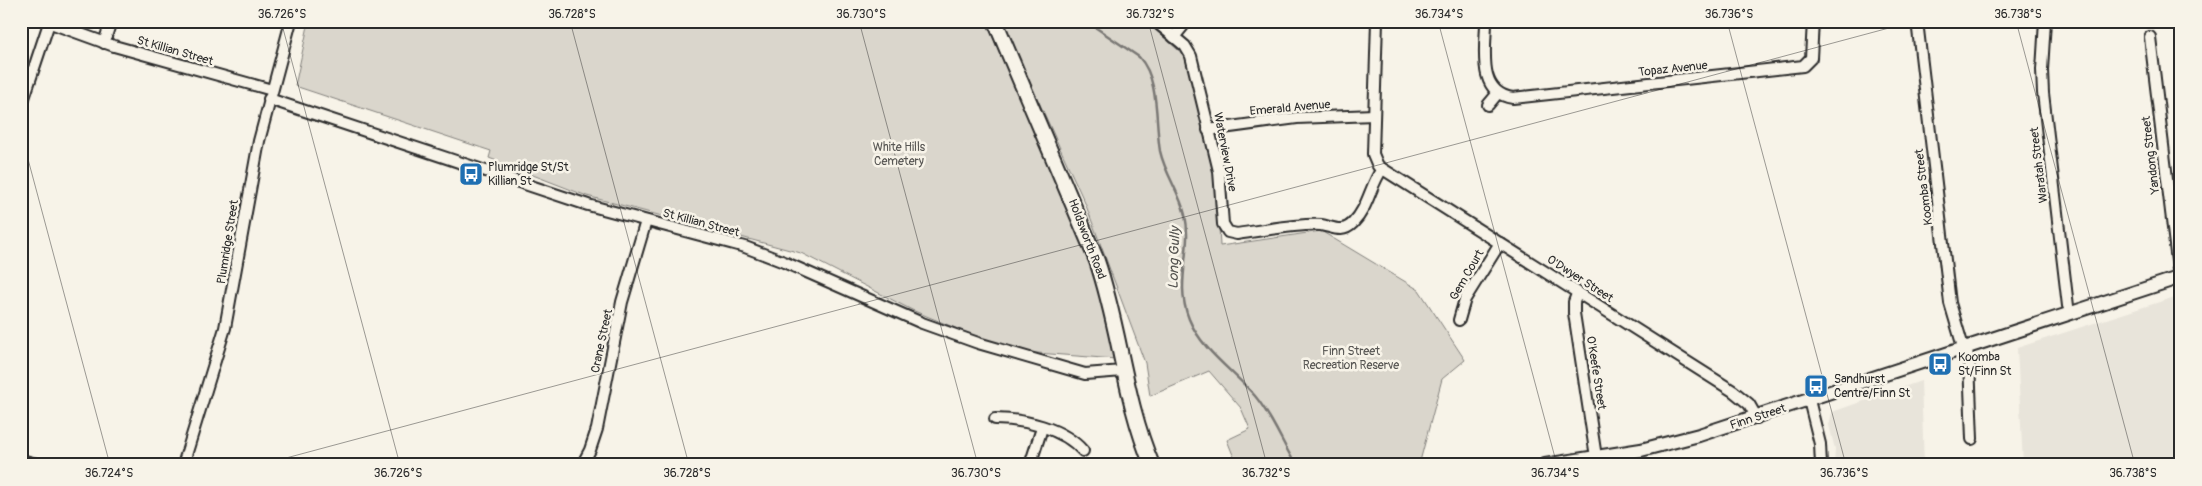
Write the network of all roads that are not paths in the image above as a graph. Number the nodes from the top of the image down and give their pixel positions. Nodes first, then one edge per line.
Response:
1 (111, 21) edge
2 (291, 21) edge
3 (995, 21) edge
4 (1155, 21) edge
5 (1187, 21) edge
6 (1377, 21) edge
7 (1486, 21) edge
8 (1813, 21) edge
9 (1916, 21) edge
10 (2045, 21) edge
11 (47, 22) edge
12 (1174, 37) junction
13 (2150, 37) dead end
14 (104, 43) junction
15 (1498, 93) junction
16 (271, 95) junction
17 (1488, 105) dead end
18 (21, 107) edge
19 (1374, 115) junction
20 (1208, 130) junction
21 (1382, 169) junction
22 (646, 221) junction
23 (1500, 243) junction
24 (2180, 273) edge
25 (1578, 294) junction
26 (2070, 310) junction
27 (1459, 320) dead end
28 (1965, 347) junction
29 (1123, 371) junction
30 (1808, 400) junction
31 (1756, 418) junction
32 (994, 419) dead end
33 (1042, 428) junction
34 (1972, 439) dead end
35 (1083, 451) dead end
36 (1596, 457) junction
37 (21, 460) edge
38 (41, 465) edge
39 (182, 465) edge
40 (582, 465) edge
41 (1030, 465) edge
42 (1152, 465) edge
43 (1545, 465) edge
44 (1822, 465) edge

1 - 14 street
2 - 16 street, Plumridge Street
3 - 29 main road, Holdsworth Road
4 - 12 street, Waterview Drive
5 - 12 street
6 - 19 street
7 - 15 street
8 - 15 street, Topaz Avenue
9 - 28 street, Koomba Street
10 - 26 street, Waratah Street
11 - 14 street, St Killian Street
11 - 18 street
12 - 20 street, Waterview Drive
13 - 24 street, Yandong Street
14 - 16 street, St Killian Street
15 - 17 street
16 - 22 street, St Killian Street
16 - 39 street, Plumridge Street
19 - 20 street, Emerald Avenue
19 - 21 street
20 - 21 street, Waterview Drive
21 - 23 street, O'Dwyer Street
22 - 29 street, St Killian Street
22 - 40 street, Crane Street
23 - 25 street, O'Dwyer Street
23 - 27 street, Gem Court
24 - 26 street, Finn Street
25 - 31 street, O'Dwyer Street
25 - 36 street, O'Keefe Street
26 - 28 street, Finn Street
28 - 30 street, Finn Street
28 - 34 street, Koomba Street
29 - 42 main road, Holdsworth Road
30 - 31 street, Finn Street
30 - 44 street
31 - 36 street, Finn Street
32 - 33 street
33 - 35 street
33 - 41 street
36 - 43 street, Finn Street
37 - 38 street

